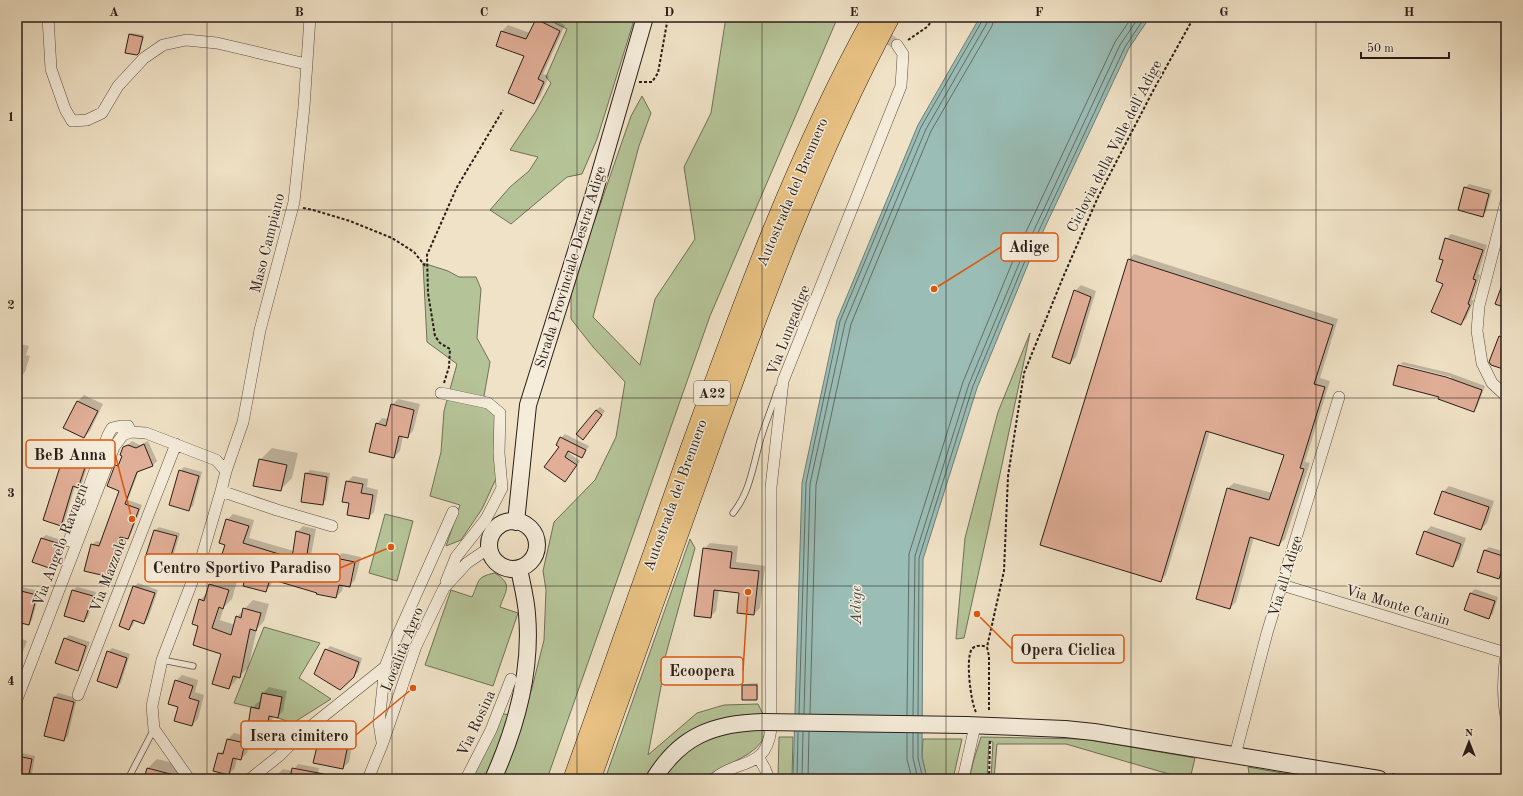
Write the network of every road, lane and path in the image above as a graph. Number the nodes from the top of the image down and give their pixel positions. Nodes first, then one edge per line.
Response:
1 (48, 17) edge
2 (310, 17) edge
3 (645, 17) edge
4 (668, 17) edge
5 (874, 17) edge
6 (889, 17) edge
7 (935, 17) edge
8 (1194, 17) edge
9 (900, 50) joint
10 (306, 64) junction
11 (627, 79) junction
12 (503, 110) dead end
13 (1506, 202) edge
14 (293, 206) junction
15 (426, 268) junction
16 (783, 381) junction
17 (441, 393) joint
18 (1506, 396) edge
19 (1339, 397) dead end
20 (131, 432) junction
21 (176, 444) junction
22 (226, 471) junction
23 (221, 491) junction
24 (453, 512) dead end
25 (733, 514) dead end
26 (516, 522) junction
27 (332, 526) dead end
28 (69, 541) dead end
29 (489, 548) junction
30 (519, 569) junction
31 (1282, 585) junction
32 (444, 588) junction
33 (1506, 653) edge
34 (162, 660) junction
35 (193, 666) dead end
36 (385, 667) junction
37 (511, 679) dead end
38 (78, 695) dead end
39 (17, 699) edge
40 (989, 710) dead end
41 (1506, 717) edge
42 (768, 722) junction
43 (971, 726) junction
44 (154, 729) junction
45 (990, 741) dead end
46 (382, 745) junction
47 (1235, 755) junction
48 (759, 758) junction
49 (128, 779) edge
50 (189, 779) edge
51 (250, 779) edge
52 (368, 779) edge
53 (466, 779) edge
54 (493, 779) edge
55 (574, 779) edge
56 (590, 779) edge
57 (654, 779) edge
58 (714, 779) edge
59 (769, 779) edge
60 (963, 779) edge
61 (989, 779) edge
62 (1380, 779) edge

1 - 10 street
2 - 10 street, Maso Campiano
3 - 11 main road, Strada Provinciale Destra Adige
4 - 11 path
5 - 55 highway, Autostrada del Brennero / A22
6 - 56 highway, Autostrada del Brennero / A22
7 - 9 path
8 - 40 path, Ciclovia della Valle dell'Adige
9 - 16 street, Via Lungadige
10 - 14 street, Maso Campiano
11 - 26 main road, Strada Provinciale Destra Adige
12 - 15 path
13 - 18 street
14 - 15 path
14 - 22 street, Maso Campiano
15 - 17 path
16 - 25 lane
16 - 42 street, Via Lungadige
17 - 32 street
19 - 31 street, Via all'Adige
20 - 21 street, Via Angelo Ravagni
20 - 28 street, Via Angelo Ravagni
20 - 39 street, Via Angelo Ravagni
21 - 22 street, Via Angelo Ravagni
21 - 38 street, Via Mazzole
22 - 23 street, Maso Campiano
23 - 27 street
23 - 34 street, Maso Campiano
24 - 36 street
26 - 29 main road
26 - 30 main road
29 - 30 main road
29 - 32 street, Località Agro
30 - 54 main road
31 - 33 street, Via Monte Canin
31 - 47 street, Via all'Adige
32 - 46 street, Località Agro
33 - 41 street
34 - 35 lane
34 - 44 street, Maso Campiano
36 - 46 street
36 - 51 street
37 - 53 street, Via Rosina
42 - 43 main road, bridge
42 - 48 street, Via Lungadige
42 - 57 main road
43 - 47 main road
43 - 60 street
44 - 49 lane
44 - 50 street
45 - 61 path
46 - 52 street, Località Agro
47 - 62 main road
48 - 58 street
48 - 59 street

